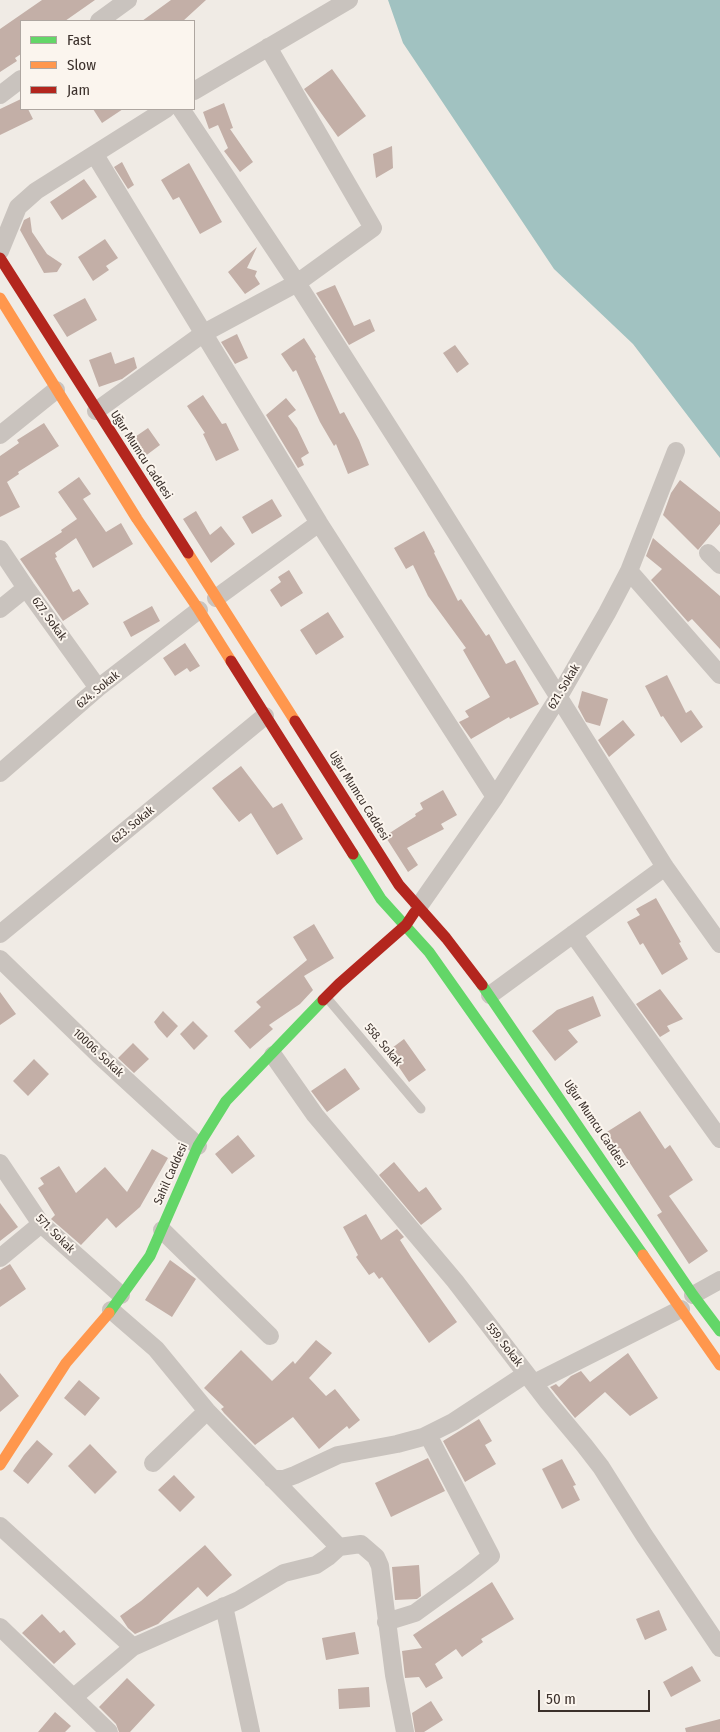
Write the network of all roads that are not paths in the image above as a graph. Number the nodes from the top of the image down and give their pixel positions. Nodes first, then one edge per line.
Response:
1 (128, 0) edge
2 (348, 0) edge
3 (101, 20) edge
4 (268, 47) junction
5 (20, 81) edge
6 (195, 90) edge
7 (0, 95) edge
8 (164, 110) edge
9 (182, 110) edge
10 (94, 155) junction
11 (0, 251) edge
12 (0, 258) edge
13 (297, 283) junction
14 (0, 298) edge
15 (204, 332) junction
16 (56, 390) junction
17 (96, 411) junction
18 (0, 435) edge
19 (676, 451) dead end
20 (320, 523) junction
21 (0, 549) edge
22 (629, 572) junction
23 (26, 588) junction
24 (216, 598) junction
25 (0, 609) edge
26 (198, 610) junction
27 (720, 675) edge
28 (98, 688) junction
29 (558, 698) junction
30 (266, 716) junction
31 (0, 773) edge
32 (495, 797) junction
33 (665, 867) junction
34 (419, 906) junction
35 (406, 926) junction
36 (0, 934) edge
37 (573, 934) junction
38 (720, 944) edge
39 (0, 959) edge
40 (490, 995) junction
41 (327, 997) junction
42 (273, 1055) junction
43 (421, 1109) dead end
44 (720, 1139) edge
45 (198, 1146) junction
46 (0, 1164) edge
47 (41, 1224) junction
48 (162, 1230) junction
49 (0, 1258) edge
50 (720, 1280) edge
51 (693, 1294) junction
52 (121, 1295) junction
53 (681, 1309) junction
54 (110, 1310) junction
55 (720, 1331) edge
56 (270, 1336) dead end
57 (720, 1365) edge
58 (530, 1379) junction
59 (207, 1412) junction
60 (428, 1435) junction
61 (153, 1463) dead end
62 (0, 1465) edge
63 (272, 1478) junction
64 (0, 1526) edge
65 (339, 1547) junction
66 (224, 1606) junction
67 (386, 1622) junction
68 (0, 1627) edge
69 (133, 1647) junction
70 (720, 1648) edge
71 (74, 1698) junction
72 (109, 1732) edge
73 (251, 1732) edge
74 (405, 1732) edge

1 - 3 street
2 - 4 street
4 - 6 street
4 - 13 street
5 - 7 street
8 - 10 street
9 - 13 street
10 - 11 street
10 - 15 street
12 - 17 street, Uğur Mumcu Caddesi
13 - 15 street
13 - 29 street
14 - 16 street
15 - 17 street
15 - 20 street
16 - 18 street
16 - 26 street
17 - 24 street, Uğur Mumcu Caddesi
19 - 22 street, 621. Sokak
20 - 24 street
20 - 32 street
21 - 23 street, 627. Sokak
22 - 27 street
22 - 29 street, 621. Sokak
23 - 25 street
23 - 28 street, 627. Sokak
24 - 34 street, Uğur Mumcu Caddesi
26 - 28 street, 624. Sokak
26 - 30 street
28 - 31 street, 624. Sokak
29 - 32 street, 621. Sokak
29 - 33 street
30 - 35 street
30 - 36 street, 623. Sokak
32 - 34 street, 621. Sokak
33 - 37 street
33 - 38 street
34 - 35 street, Sahil Caddesi
34 - 40 street, Uğur Mumcu Caddesi
35 - 41 street, Sahil Caddesi
35 - 53 street
37 - 40 street
37 - 44 street
39 - 45 street, 10006. Sokak
40 - 51 street, Uğur Mumcu Caddesi
41 - 42 street, Sahil Caddesi
41 - 43 lane, 558. Sokak
42 - 45 street, Sahil Caddesi
42 - 58 street, 559. Sokak
45 - 48 street, Sahil Caddesi
46 - 47 street, 571. Sokak
47 - 49 street
47 - 52 street, 571. Sokak
48 - 52 street, Sahil Caddesi
48 - 56 street
50 - 51 street
51 - 55 street, Uğur Mumcu Caddesi
52 - 54 street, Sahil Caddesi
53 - 57 street
53 - 58 street
54 - 59 street
54 - 62 street, Sahil Caddesi
58 - 60 street
58 - 70 street, 559. Sokak
59 - 61 street
59 - 63 street
60 - 63 street
60 - 67 street
63 - 65 street
64 - 69 street
65 - 66 street
65 - 67 street
66 - 69 street
66 - 73 street
67 - 74 street
68 - 71 street
69 - 71 street
71 - 72 street

